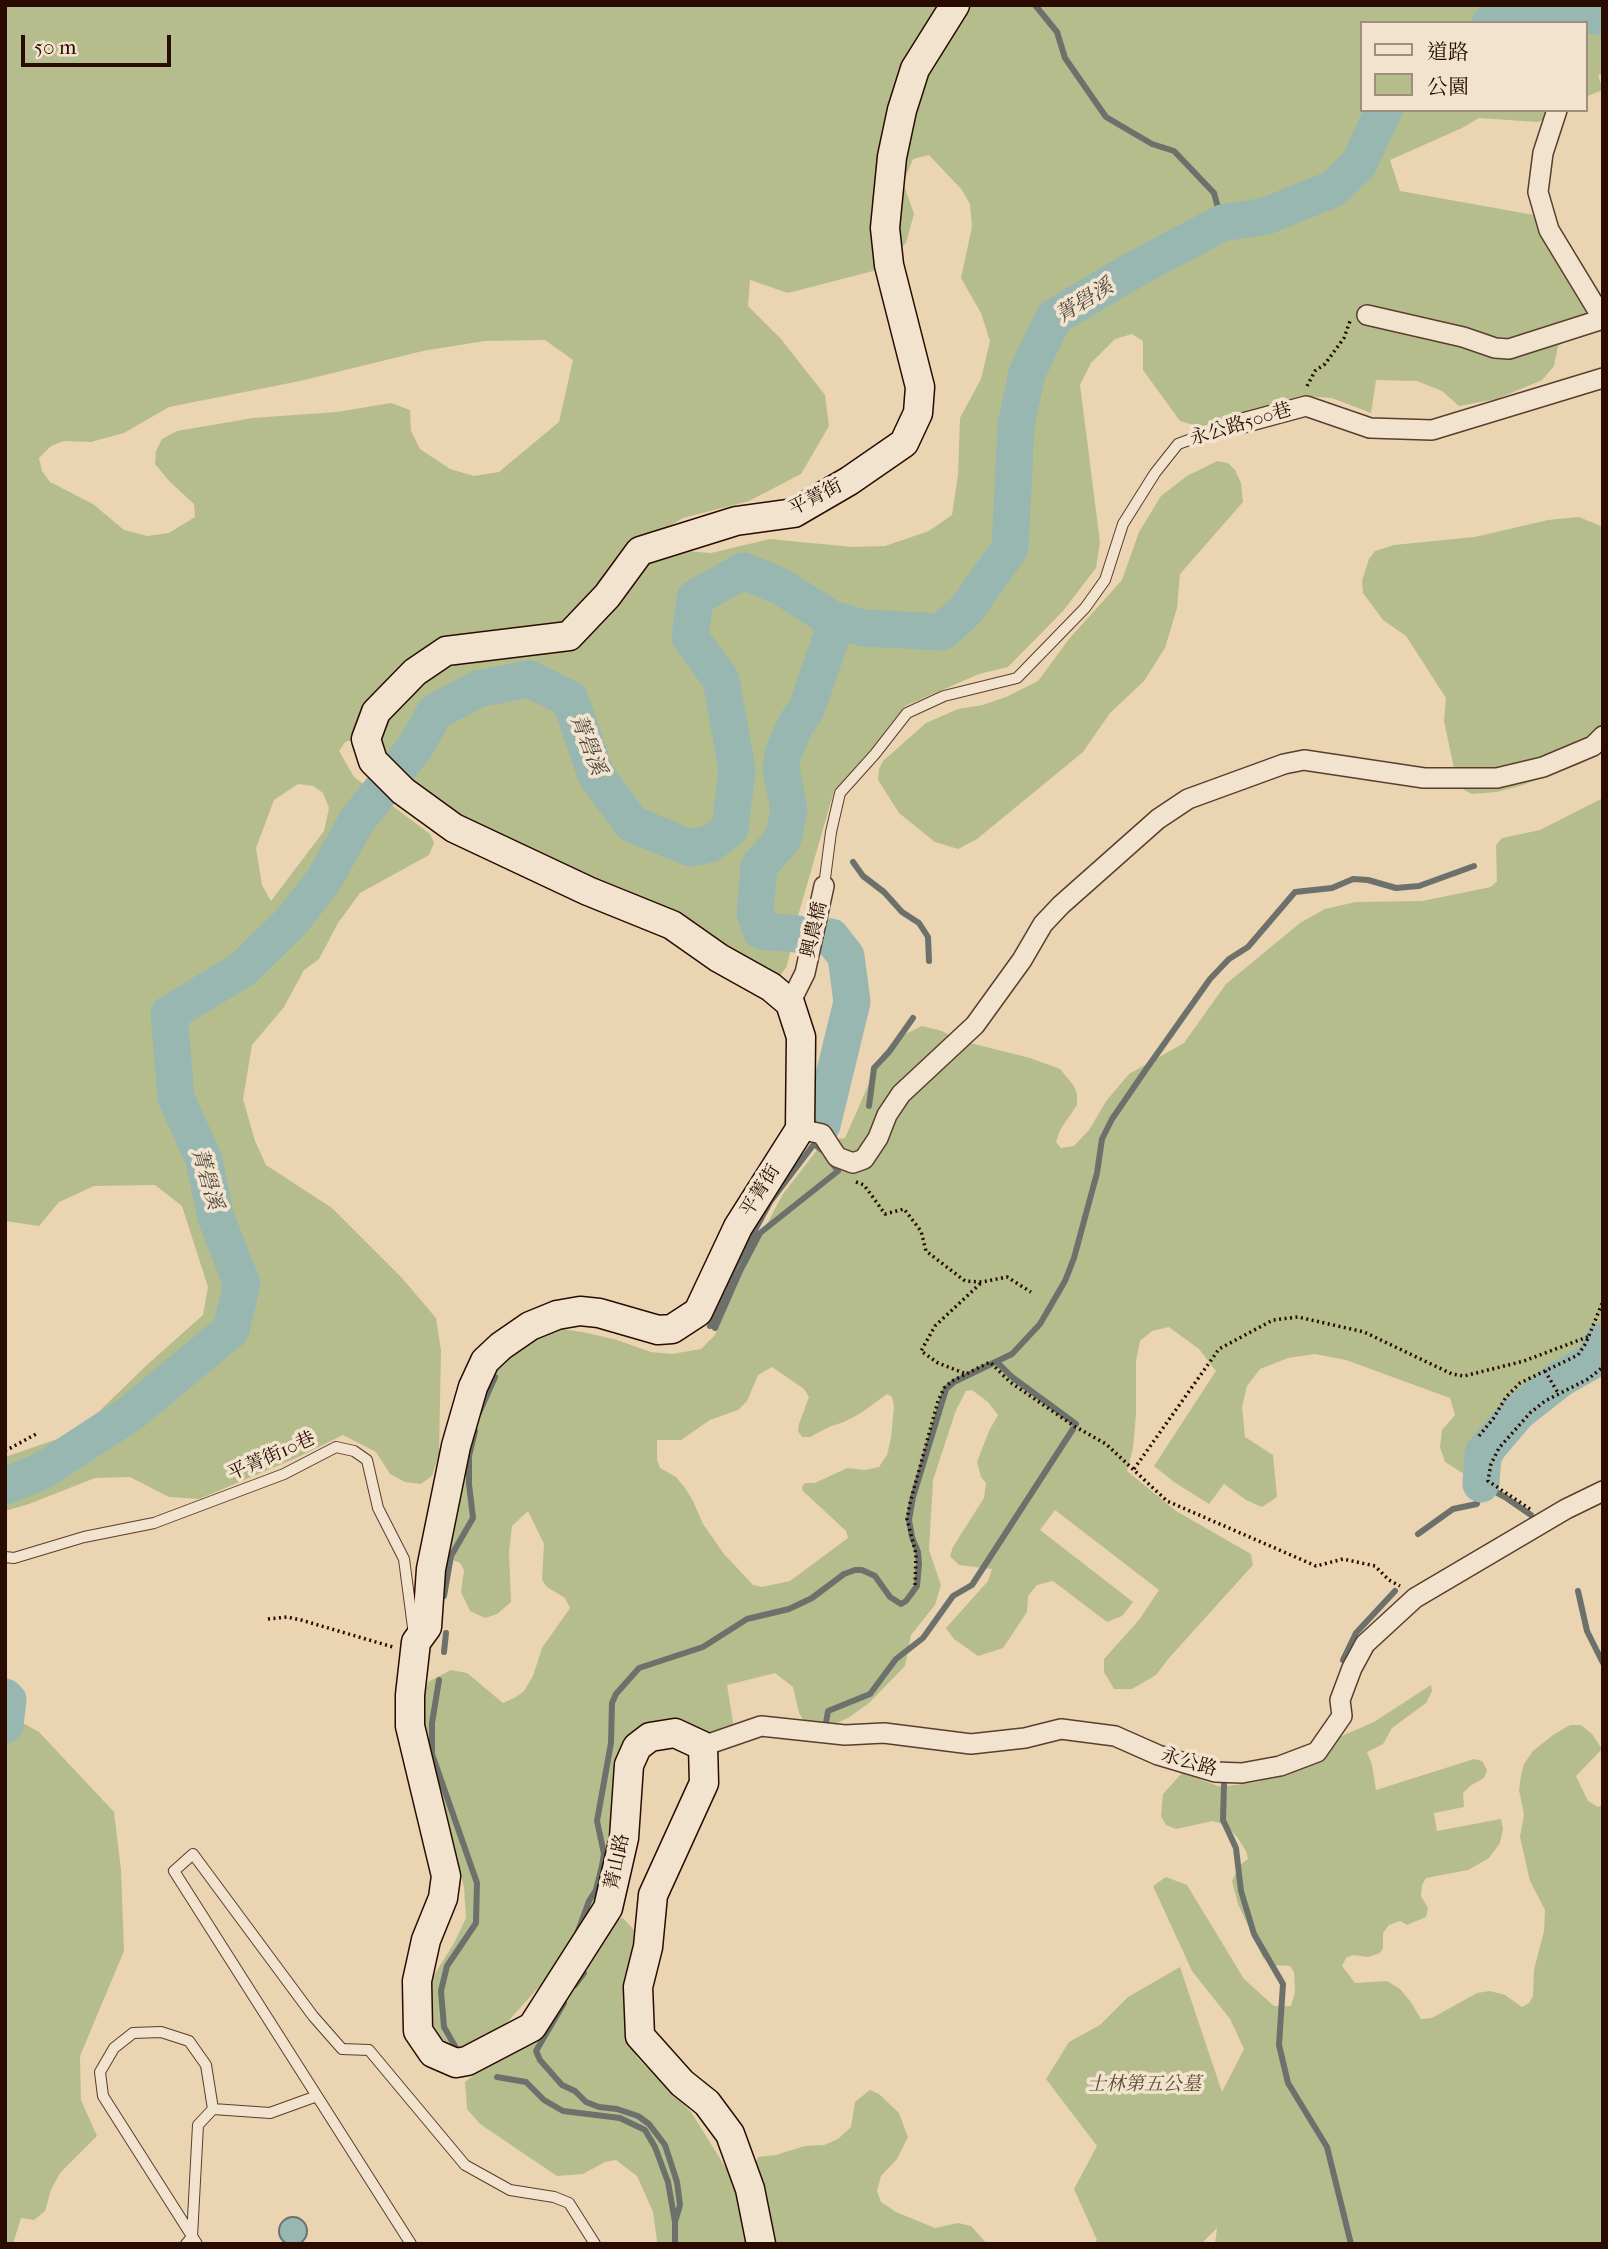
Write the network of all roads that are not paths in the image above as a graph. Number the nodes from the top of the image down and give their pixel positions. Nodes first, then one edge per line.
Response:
1 (956, 5) edge
2 (1556, 112) edge
3 (1360, 315) road end
4 (1603, 319) edge
5 (1603, 378) edge
6 (1243, 424) joint
7 (1603, 736) edge
8 (824, 886) joint
9 (790, 1003) junction
10 (800, 1129) junction
11 (1603, 1491) edge
12 (5, 1557) edge
13 (414, 1640) junction
14 (703, 1746) junction
15 (317, 2096) junction
16 (213, 2109) junction
17 (192, 2241) edge
18 (411, 2244) edge
19 (595, 2244) edge
20 (761, 2244) edge

1 - 9 street, 平菁街
2 - 4 street
3 - 4 street
5 - 6 street, 永公路500巷
6 - 8 lane, 永公路500巷
7 - 10 street
8 - 9 street, 興農橋
9 - 10 street
10 - 13 street, 平菁街
11 - 14 street, 永公路
12 - 13 lane, 平菁街10巷
13 - 14 street, 菁山路
14 - 20 street
15 - 16 lane
15 - 18 lane
15 - 19 lane
16 - 17 lane
16 - 17 lane

